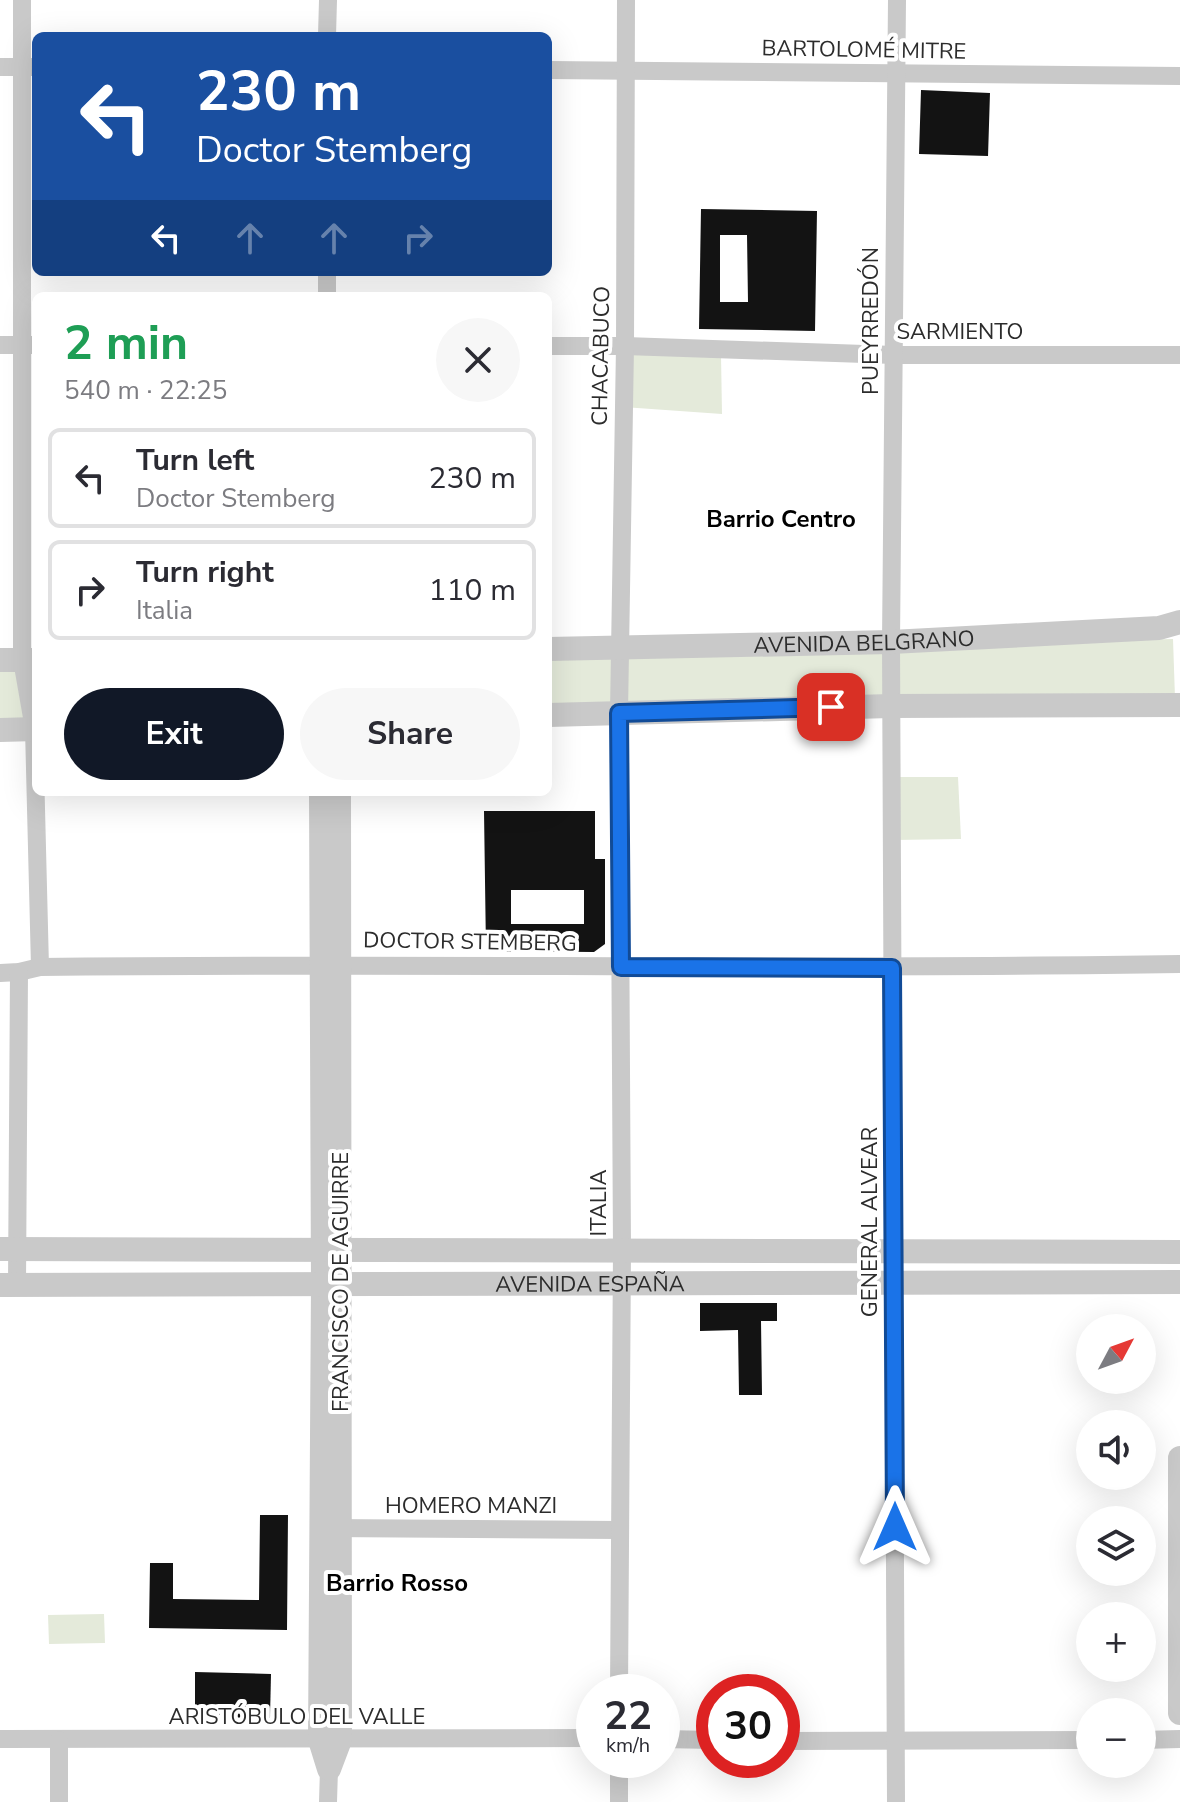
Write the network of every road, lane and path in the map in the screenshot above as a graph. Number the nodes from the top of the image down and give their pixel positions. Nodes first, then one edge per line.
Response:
1 (22, 0) edge
2 (328, 0) edge
3 (626, 0) edge
4 (897, 0) edge
5 (327, 32) edge
6 (0, 67) edge
7 (29, 67) edge
8 (552, 70) edge
9 (626, 70) junction
10 (896, 73) junction
11 (1180, 76) edge
12 (0, 345) edge
13 (28, 345) edge
14 (552, 346) edge
15 (625, 346) junction
16 (894, 355) junction
17 (1180, 355) edge
18 (0, 435) edge
19 (20, 435) junction
20 (29, 528) edge
21 (1180, 622) edge
22 (891, 642) junction
23 (620, 648) junction
24 (552, 649) edge
25 (19, 660) edge
26 (1180, 705) edge
27 (891, 706) junction
28 (619, 713) junction
29 (552, 715) edge
30 (32, 716) edge
31 (32, 729) edge
32 (0, 730) edge
33 (36, 796) edge
34 (321, 796) edge
35 (339, 796) edge
36 (331, 964) junction
37 (1180, 964) edge
38 (40, 967) junction
39 (621, 967) junction
40 (892, 968) junction
41 (19, 972) junction
42 (0, 973) edge
43 (8, 1249) edge
44 (331, 1249) junction
45 (622, 1250) junction
46 (893, 1251) junction
47 (1180, 1252) edge
48 (894, 1282) junction
49 (1180, 1282) edge
50 (621, 1284) junction
51 (8, 1285) edge
52 (331, 1285) junction
53 (1180, 1458) edge
54 (330, 1528) junction
55 (620, 1530) junction
56 (619, 1674) edge
57 (1180, 1713) edge
58 (576, 1738) edge
59 (0, 1739) edge
60 (1180, 1739) edge
61 (59, 1740) junction
62 (330, 1740) junction
63 (1076, 1740) edge
64 (1156, 1740) edge
65 (800, 1741) edge
66 (896, 1742) junction
67 (329, 1769) joint
68 (619, 1778) edge
69 (59, 1802) edge
70 (328, 1802) edge
71 (619, 1802) edge
72 (896, 1802) edge

1 - 7 street
2 - 5 street
3 - 9 street, CHACABUCO
4 - 10 street, PUEYRREDÓN
6 - 7 street
7 - 13 street
8 - 9 street, BARTOLOMÉ MITRE
9 - 10 street, BARTOLOMÉ MITRE
9 - 15 street, CHACABUCO
10 - 11 street, BARTOLOMÉ MITRE
10 - 16 street, PUEYRREDÓN
12 - 13 street
13 - 19 street
14 - 15 street, SARMIENTO
15 - 16 street, SARMIENTO
15 - 23 street, CHACABUCO
16 - 17 street, SARMIENTO
16 - 22 street, PUEYRREDÓN
18 - 19 street
19 - 20 street
20 - 25 street
21 - 22 street, AVENIDA BELGRANO
22 - 23 street, AVENIDA BELGRANO
22 - 27 street, GENERAL ALVEAR
23 - 24 street, AVENIDA BELGRANO
23 - 28 street, CHACABUCO
25 - 30 street
26 - 27 street
27 - 28 street
27 - 40 street, GENERAL ALVEAR
28 - 29 street
28 - 39 street, ITALIA
31 - 32 street
33 - 38 street
34 - 36 street, FRANCISCO DE AGUIRRE
35 - 36 street, FRANCISCO DE AGUIRRE
36 - 38 street, DOCTOR STEMBERG
36 - 39 street, DOCTOR STEMBERG
36 - 44 street, FRANCISCO DE AGUIRRE
37 - 40 street, DOCTOR STEMBERG
38 - 41 street, DOCTOR STEMBERG
39 - 40 street, DOCTOR STEMBERG
39 - 45 street, ITALIA
40 - 46 street, GENERAL ALVEAR
41 - 42 street, DOCTOR STEMBERG
41 - 43 street
43 - 44 street, AVENIDA ESPAÑA
43 - 51 street
44 - 45 street, AVENIDA ESPAÑA
44 - 52 street, FRANCISCO DE AGUIRRE
45 - 46 street, AVENIDA ESPAÑA
45 - 50 street, ITALIA
46 - 47 street, AVENIDA ESPAÑA
46 - 48 street, GENERAL ALVEAR
48 - 49 street, AVENIDA ESPAÑA
48 - 50 street, AVENIDA ESPAÑA
48 - 66 street, GENERAL ALVEAR
50 - 52 street, AVENIDA ESPAÑA
50 - 55 street, ITALIA
51 - 52 street, AVENIDA ESPAÑA
52 - 54 street, FRANCISCO DE AGUIRRE
53 - 57 street
54 - 55 street, HOMERO MANZI
54 - 62 street, FRANCISCO DE AGUIRRE
55 - 56 street, ITALIA
58 - 62 street, ARISTÓBULO DEL VALLE
59 - 61 street, ARISTÓBULO DEL VALLE
60 - 64 street
61 - 62 street, ARISTÓBULO DEL VALLE
61 - 69 street
62 - 67 street, FRANCISCO DE AGUIRRE
63 - 66 street
65 - 66 street
66 - 72 street, GENERAL ALVEAR
67 - 70 street, FRANCISCO DE AGUIRRE
68 - 71 street

